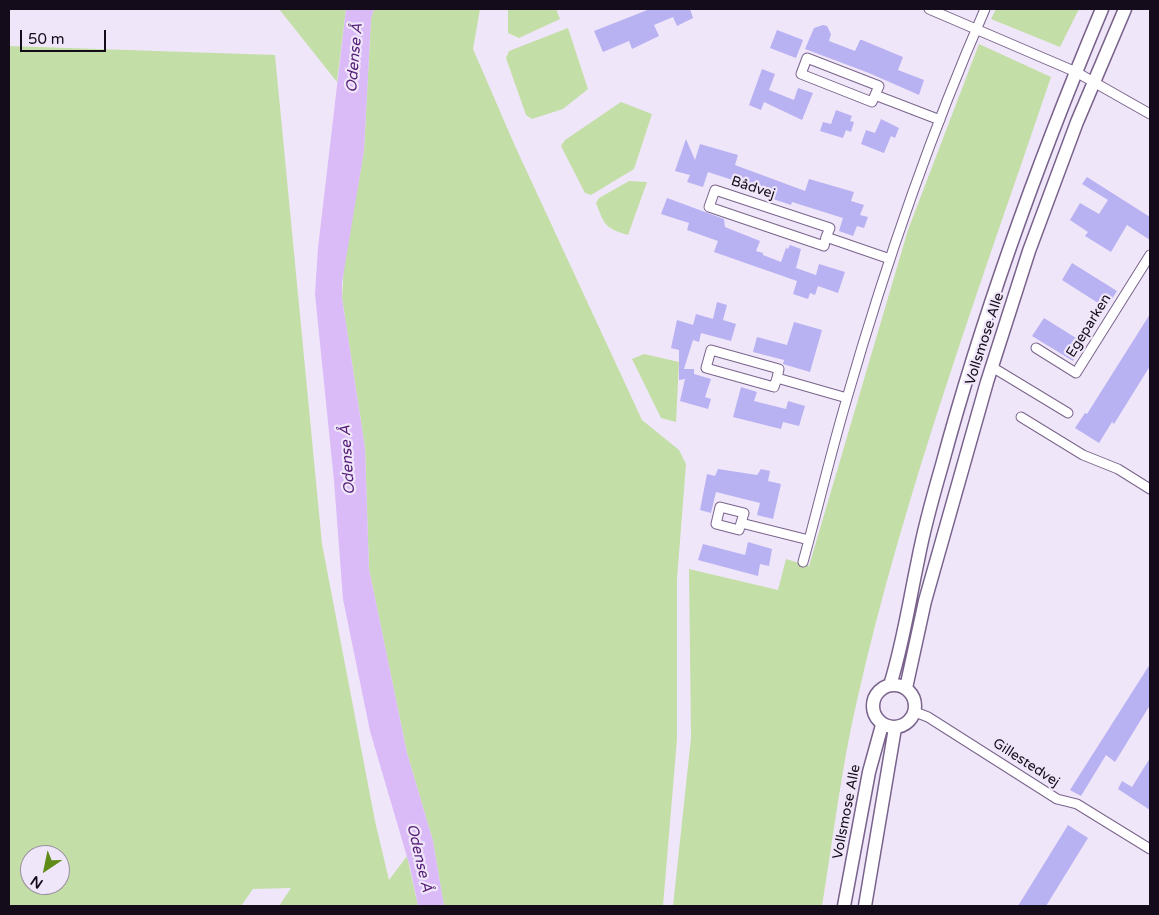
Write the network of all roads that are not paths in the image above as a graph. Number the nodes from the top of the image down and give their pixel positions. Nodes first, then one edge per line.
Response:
1 (929, 9) edge
2 (985, 9) edge
3 (1102, 9) edge
4 (1125, 9) edge
5 (976, 28) junction
6 (1076, 72) junction
7 (1094, 82) junction
8 (875, 95) junction
9 (1150, 114) edge
10 (940, 120) junction
11 (826, 237) junction
12 (1150, 254) edge
13 (890, 258) junction
14 (1036, 348) dead end
15 (992, 366) junction
16 (777, 378) junction
17 (847, 398) junction
18 (1068, 413) dead end
19 (1021, 417) dead end
20 (1150, 489) edge
21 (741, 522) dead end
22 (809, 540) junction
23 (803, 562) dead end
24 (890, 685) junction
25 (906, 688) junction
26 (915, 712) junction
27 (888, 726) junction
28 (1150, 849) edge
29 (844, 906) edge
30 (864, 906) edge

1 - 5 street
2 - 5 street
3 - 6 street, Vollsmose Alle
4 - 7 street, Vollsmose Alle
5 - 6 street
5 - 10 street
6 - 7 street
6 - 24 street, Vollsmose Alle
7 - 9 street
7 - 15 street, Vollsmose Alle
8 - 8 street
8 - 10 street
10 - 13 street
11 - 11 street, Bådvej
11 - 13 street
12 - 14 street, Egeparken
13 - 17 street
15 - 18 street
15 - 25 street, Vollsmose Alle
16 - 16 street
16 - 17 street
17 - 22 street
19 - 20 street
21 - 22 street
22 - 23 street
24 - 25 street
24 - 27 street
25 - 26 street
26 - 27 street
26 - 28 street, Gillestedvej
27 - 29 street, Vollsmose Alle
27 - 30 street

